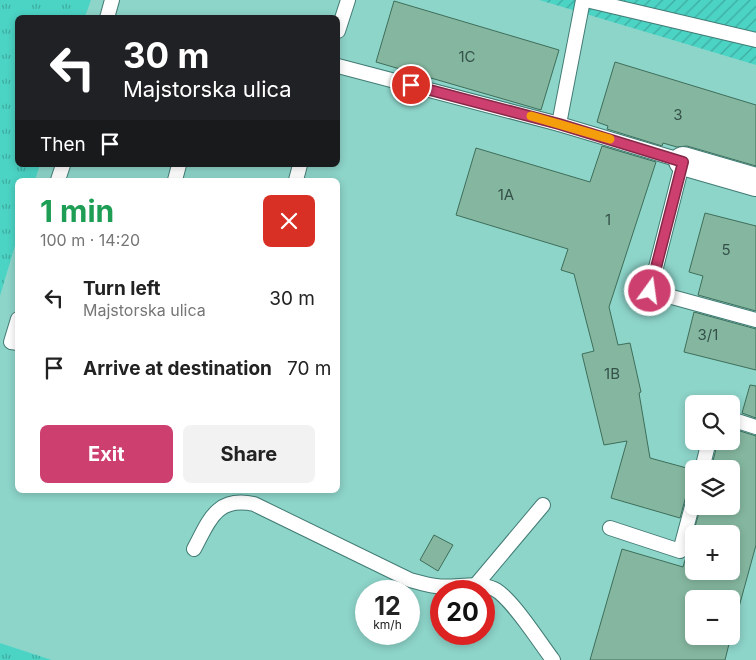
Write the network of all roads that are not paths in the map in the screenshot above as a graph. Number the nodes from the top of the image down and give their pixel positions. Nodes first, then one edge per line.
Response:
1 (112, 0) edge
2 (348, 0) edge
3 (585, 0) edge
4 (108, 15) edge
5 (340, 26) edge
6 (756, 40) edge
7 (340, 67) edge
8 (559, 124) junction
9 (683, 162) junction
10 (756, 182) edge
11 (756, 320) edge
12 (15, 329) edge
13 (15, 343) edge
14 (740, 422) edge
15 (756, 427) edge
16 (543, 505) dead end
17 (690, 515) edge
18 (610, 528) dead end
19 (194, 549) dead end
20 (480, 580) edge
21 (430, 585) edge
22 (495, 589) edge
23 (553, 660) edge

1 - 4 lane
2 - 5 lane
3 - 6 lane
3 - 8 lane
7 - 8 lane
8 - 9 lane
9 - 10 street
9 - 11 lane
12 - 13 lane
14 - 15 lane
16 - 20 lane
17 - 18 lane
19 - 21 lane
22 - 23 lane

